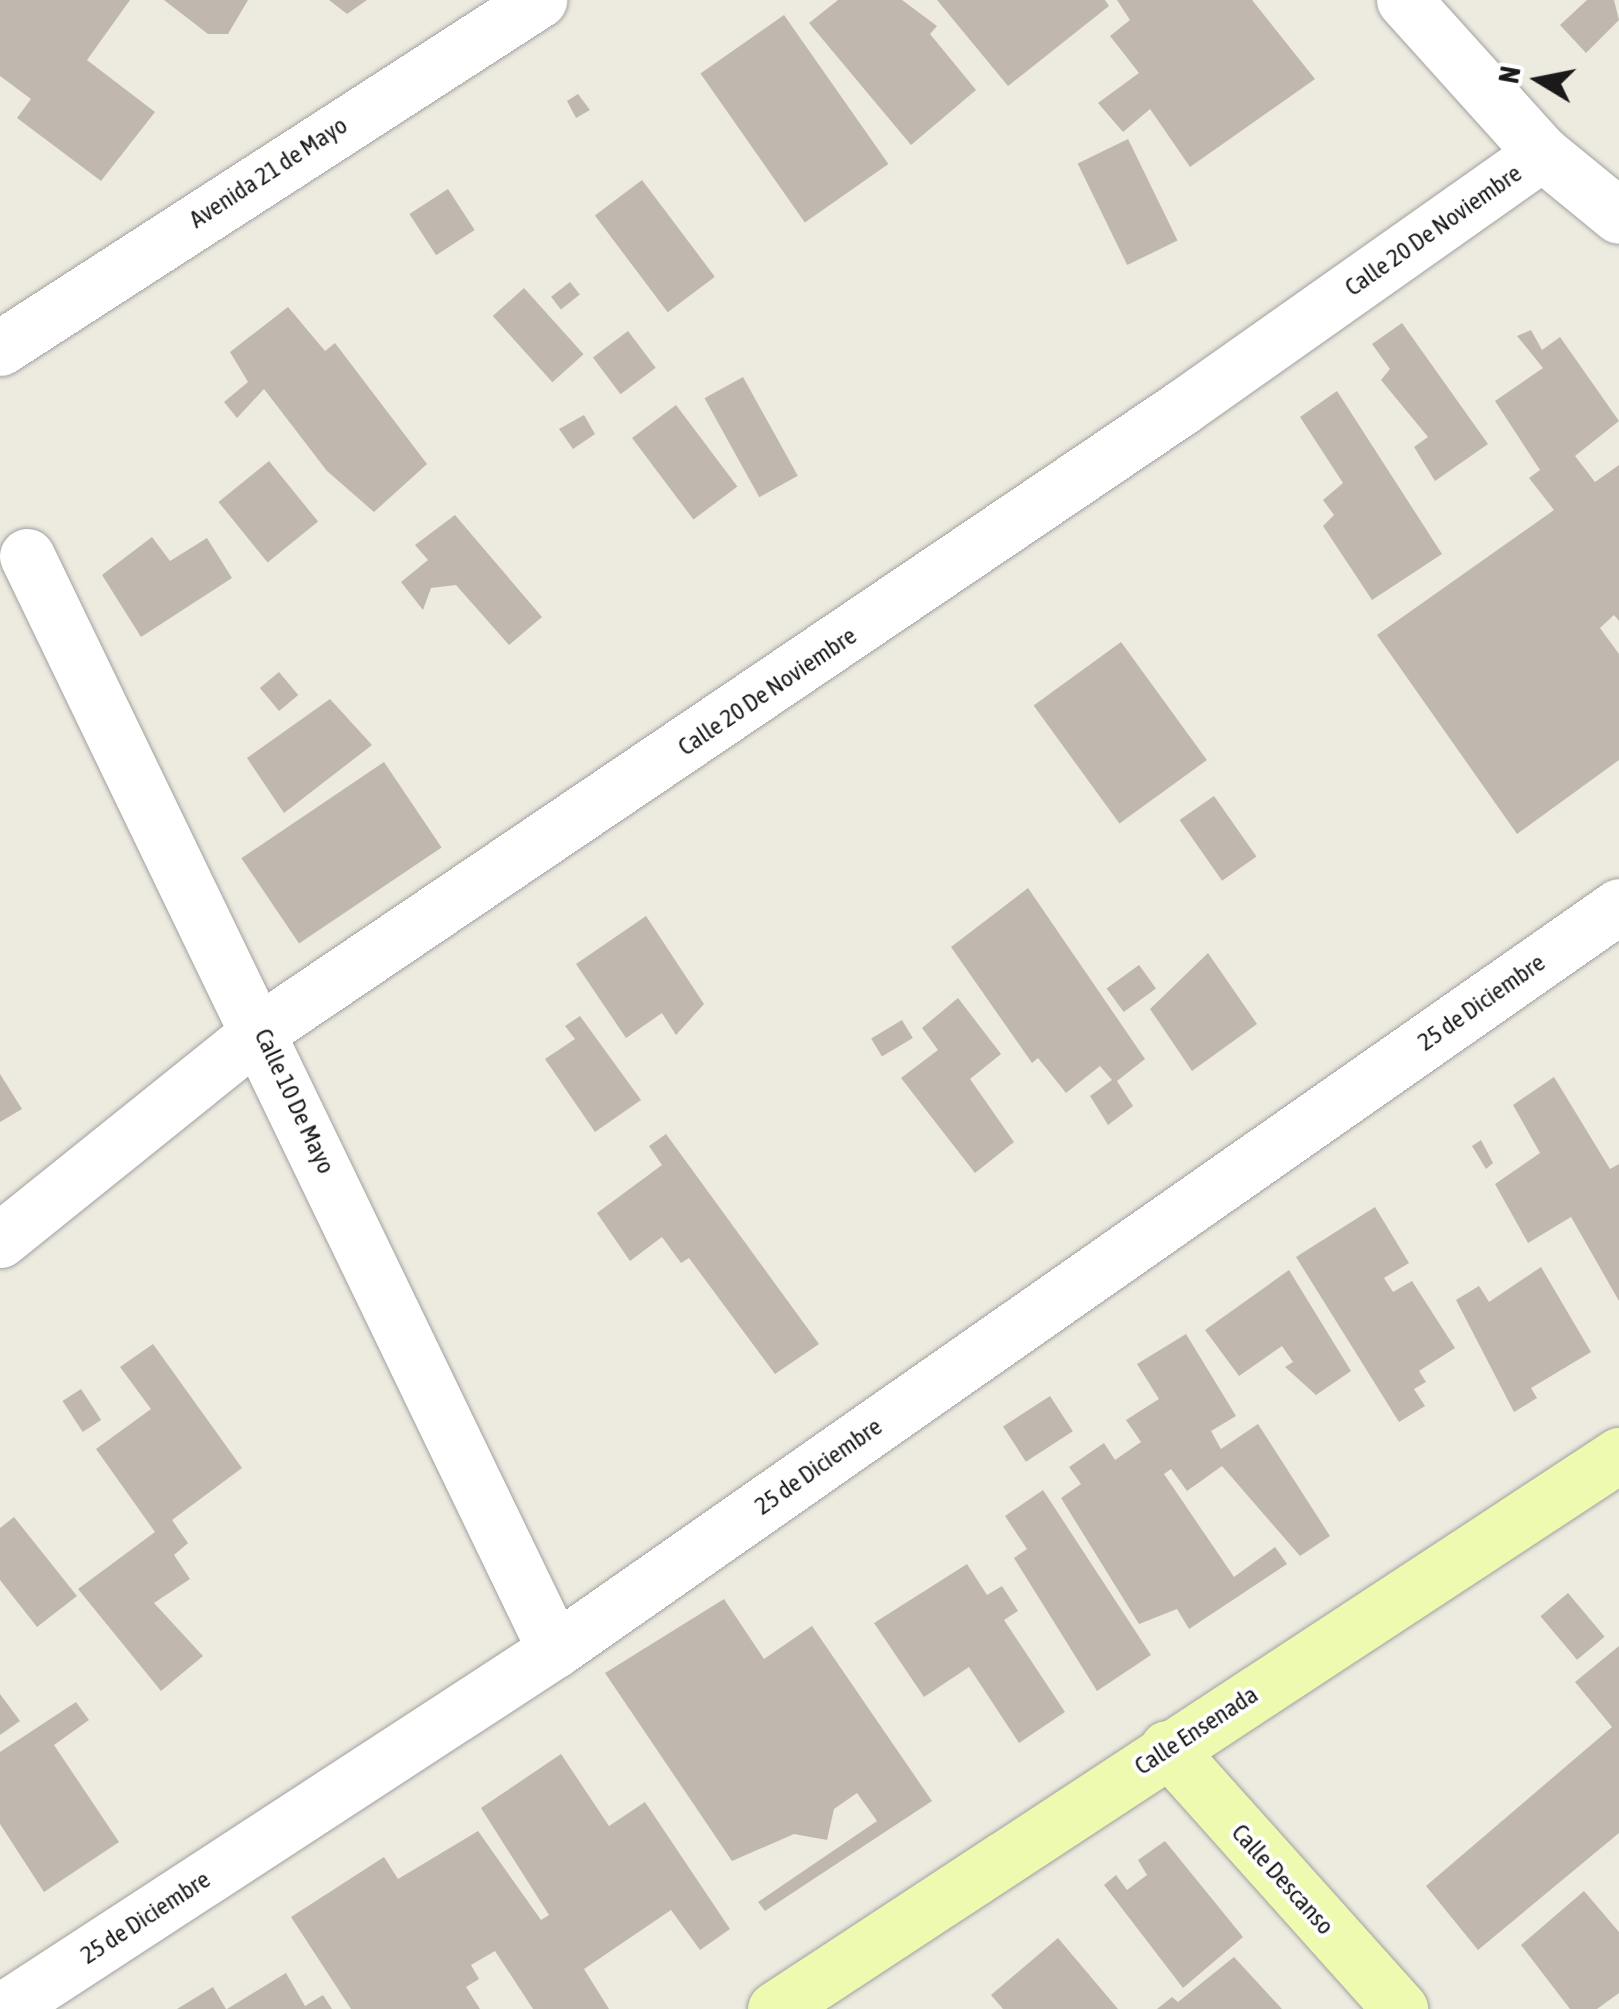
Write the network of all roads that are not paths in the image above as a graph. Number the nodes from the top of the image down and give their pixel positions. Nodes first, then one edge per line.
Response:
1 (539, 0) edge
2 (1404, 0) edge
3 (1542, 152) junction
4 (1619, 216) edge
5 (0, 348) edge
6 (26, 556) dead end
7 (1619, 906) edge
8 (261, 1030) junction
9 (0, 1240) edge
10 (1619, 1455) edge
11 (555, 1650) junction
12 (1167, 1748) junction
13 (4, 2009) edge
14 (775, 2009) edge
15 (1400, 2009) edge

1 - 5 street, Avenida 21 de Mayo
2 - 3 street
3 - 4 street
3 - 8 street, Calle 20 De Noviembre
6 - 8 street, Calle 10 De Mayo
7 - 11 street, 25 de Diciembre
8 - 9 street, Calle 20 De Noviembre
8 - 11 street, Calle 10 De Mayo
10 - 12 street, Calle Ensenada
11 - 13 street, 25 de Diciembre
12 - 14 street, Calle Ensenada
12 - 15 street, Calle Descanso

